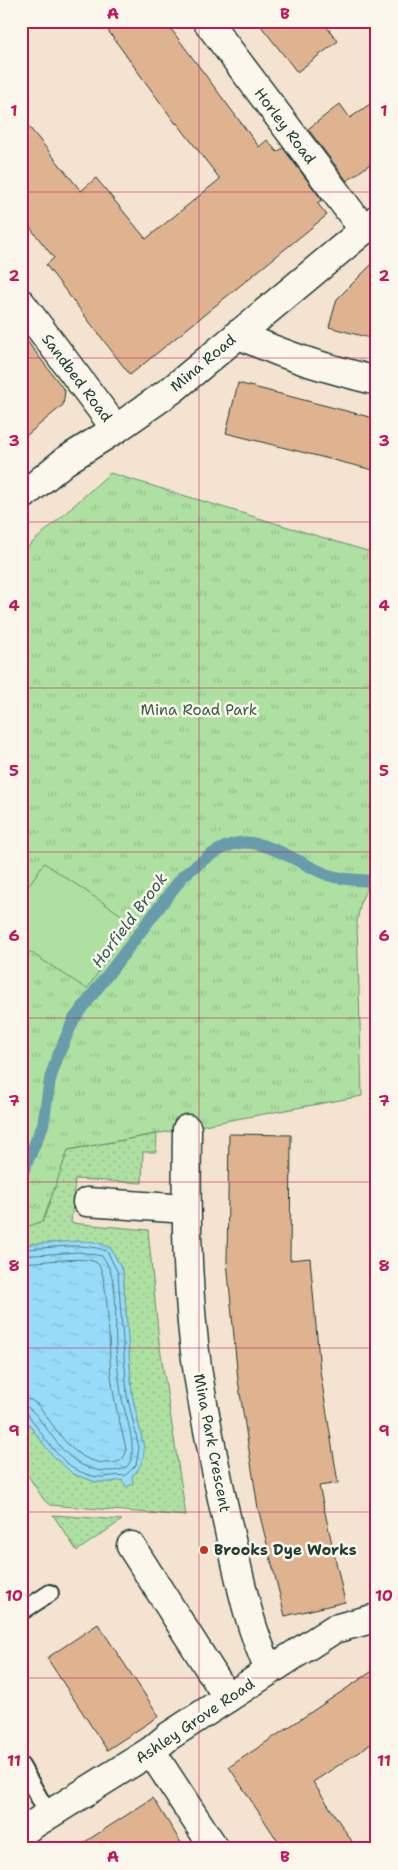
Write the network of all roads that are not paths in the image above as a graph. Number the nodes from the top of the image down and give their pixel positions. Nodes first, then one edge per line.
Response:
1 (206, 21) edge
2 (370, 224) edge
3 (21, 303) edge
4 (238, 334) junction
5 (377, 381) edge
6 (116, 429) junction
7 (21, 498) edge
8 (187, 1129) dead end
9 (88, 1202) dead end
10 (186, 1209) junction
11 (131, 1546) dead end
12 (50, 1593) dead end
13 (21, 1611) edge
14 (374, 1620) edge
15 (270, 1671) junction
16 (228, 1698) junction
17 (152, 1751) junction
18 (21, 1766) edge
19 (49, 1815) junction
20 (21, 1832) edge
21 (215, 1849) edge

1 - 2 street, Horley Road
2 - 4 street, Mina Road
3 - 6 street, Sandbed Road
4 - 5 street
4 - 6 street, Mina Road
6 - 7 street, Mina Road
8 - 10 street, Mina Park Crescent
9 - 10 street
10 - 15 street, Mina Park Crescent
11 - 16 street
12 - 13 lane
14 - 15 street, Ashley Grove Road
15 - 16 street, Ashley Grove Road
16 - 17 street, Ashley Grove Road
17 - 19 street, Ashley Grove Road
17 - 21 street
18 - 19 lane
19 - 20 street, Ashley Grove Road

